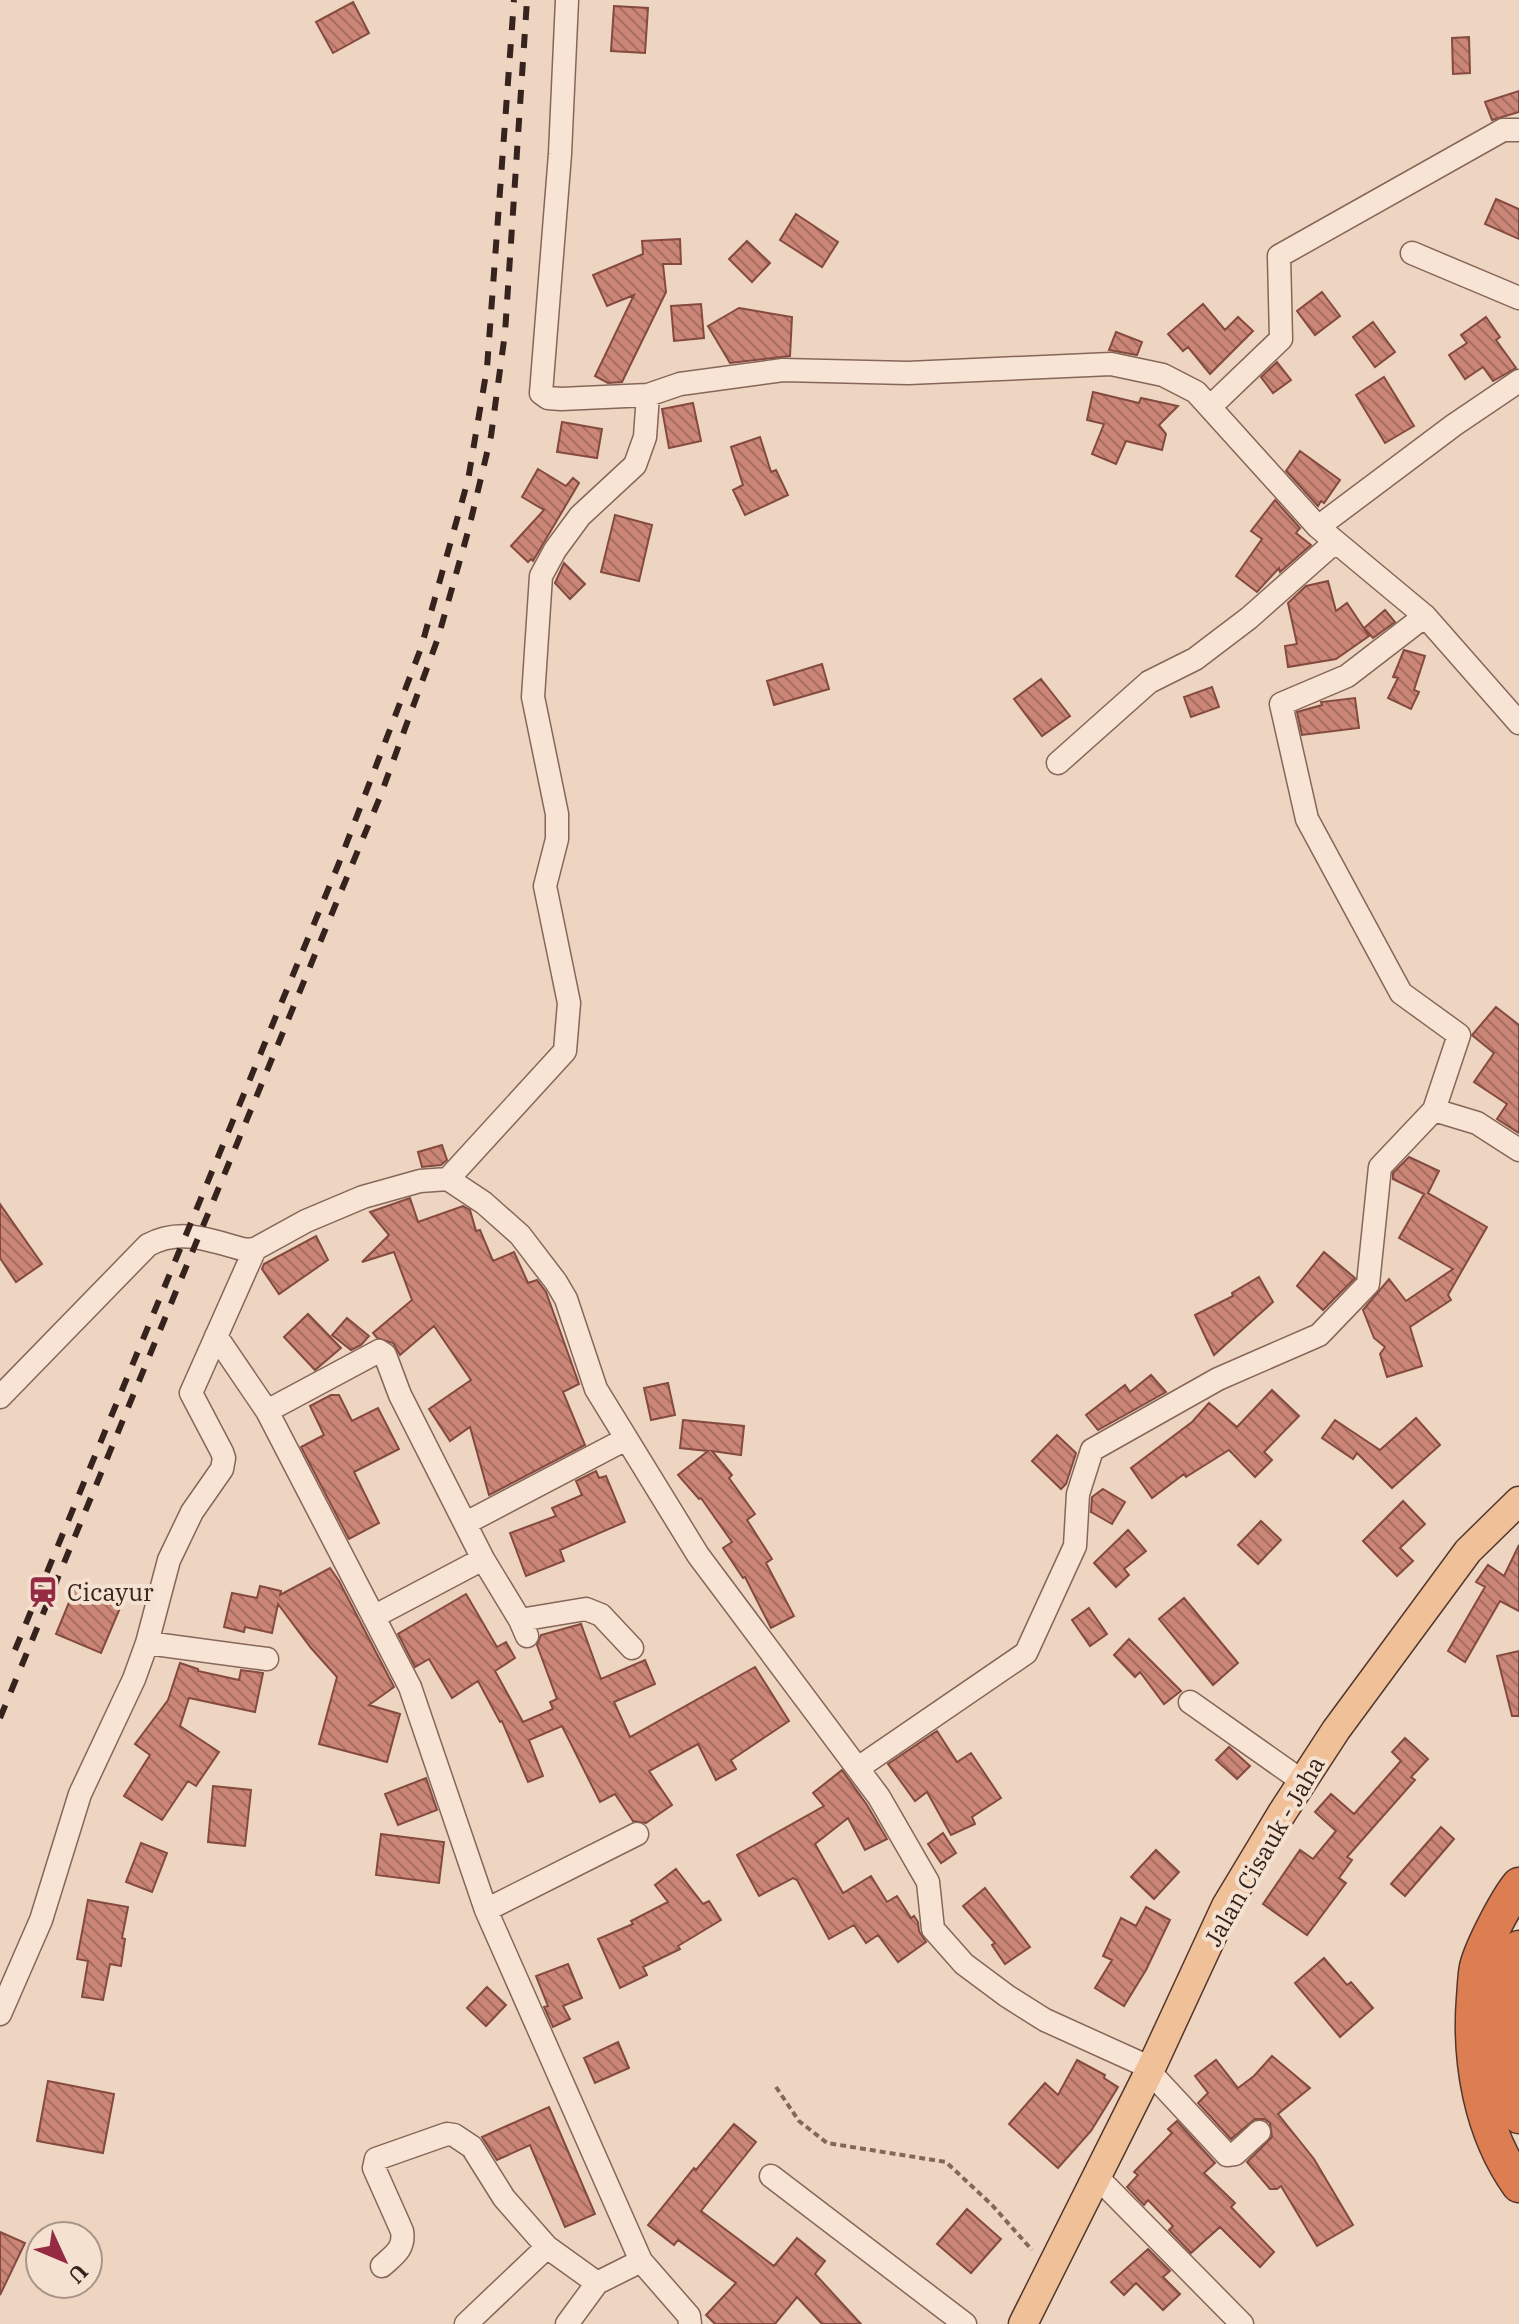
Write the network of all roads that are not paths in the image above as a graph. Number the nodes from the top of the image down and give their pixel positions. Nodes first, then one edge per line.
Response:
1 (567, 0) edge
2 (1519, 130) edge
3 (1412, 253) dead end
4 (1519, 298) edge
5 (1519, 381) edge
6 (648, 395) junction
7 (1210, 407) junction
8 (1327, 535) junction
9 (1425, 616) junction
10 (1519, 723) edge
11 (1058, 763) dead end
12 (1434, 1110) junction
13 (1519, 1150) edge
14 (448, 1179) junction
15 (255, 1249) junction
16 (216, 1336) junction
17 (0, 1397) edge
18 (267, 1411) junction
19 (626, 1439) junction
20 (1519, 1501) edge
21 (466, 1523) junction
22 (483, 1559) junction
23 (375, 1616) junction
24 (147, 1643) junction
25 (632, 1648) dead end
26 (267, 1659) dead end
27 (1190, 1702) dead end
28 (858, 1768) junction
29 (1302, 1781) junction
30 (637, 1834) dead end
31 (1519, 1885) edge
32 (486, 1910) junction
33 (1519, 1948) edge
34 (0, 2014) edge
35 (1150, 2070) junction
36 (1519, 2116) edge
37 (1259, 2132) dead end
38 (771, 2176) dead end
39 (1097, 2177) junction
40 (1519, 2185) edge
41 (547, 2247) junction
42 (641, 2261) junction
43 (382, 2266) dead end
44 (597, 2283) junction
45 (466, 2324) edge
46 (567, 2324) edge
47 (690, 2324) edge
48 (965, 2324) edge
49 (1023, 2324) edge
50 (1242, 2324) edge

1 - 6 street
2 - 7 street
3 - 4 street
5 - 8 street
6 - 7 street
6 - 14 street
7 - 8 street
8 - 9 street
8 - 11 street
9 - 10 street
9 - 12 street
12 - 13 street
12 - 28 street
14 - 15 street
14 - 19 street
15 - 16 street
15 - 17 street
16 - 18 street
16 - 24 street
18 - 21 street
18 - 23 street
19 - 21 street
19 - 28 street
20 - 29 main road, Jalan Cisauk - Jaha
21 - 22 street
22 - 23 street
22 - 25 street
23 - 32 street
24 - 26 street
24 - 34 street
27 - 29 street
28 - 35 street
29 - 35 main road, Jalan Cisauk - Jaha
30 - 32 street
31 - 40 highway
32 - 42 street
33 - 36 highway
35 - 37 street
35 - 39 main road, Jalan Cisauk - Jaha
38 - 48 street
39 - 49 main road, Jalan Cisauk - Jaha
39 - 50 street
41 - 43 street
41 - 44 street
41 - 45 street
42 - 44 street
42 - 47 street
44 - 46 street

